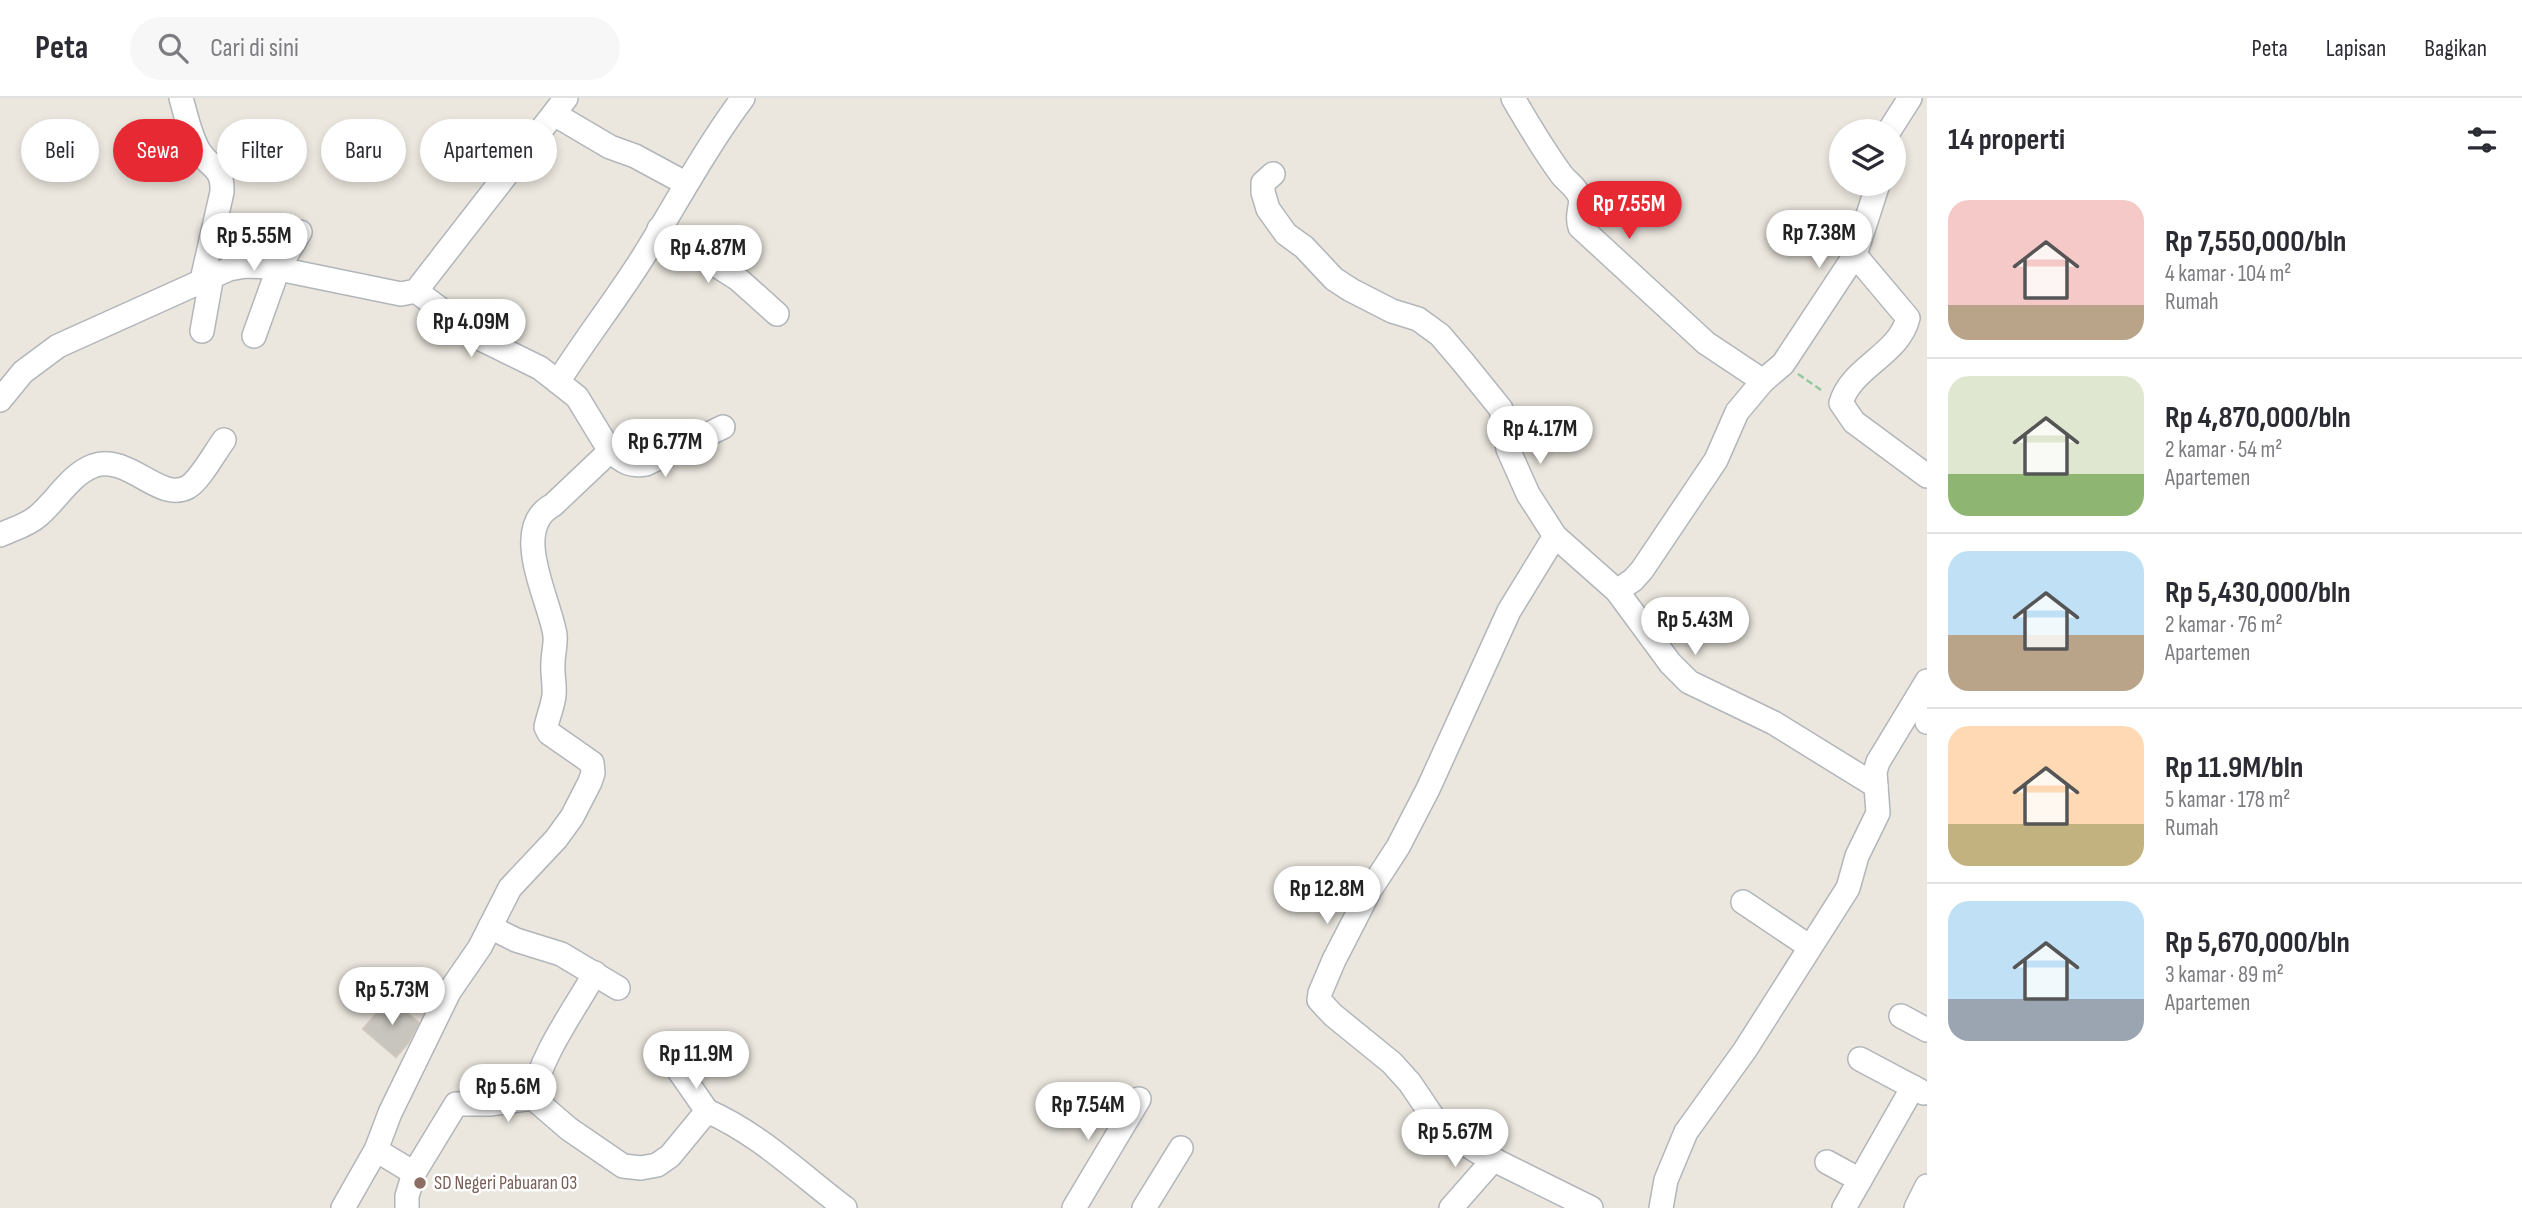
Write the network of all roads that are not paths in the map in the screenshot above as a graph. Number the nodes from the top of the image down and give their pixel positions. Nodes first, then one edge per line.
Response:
1 (181, 98) edge
2 (743, 98) edge
3 (1513, 98) edge
4 (1910, 98) edge
5 (560, 106) edge
6 (1897, 119) edge
7 (1273, 174) dead end
8 (685, 183) junction
9 (1874, 196) edge
10 (659, 229) junction
11 (300, 232) dead end
12 (1855, 255) junction
13 (278, 269) junction
14 (207, 277) junction
15 (416, 291) junction
16 (777, 314) dead end
17 (202, 331) dead end
18 (254, 336) dead end
19 (1763, 381) junction
20 (558, 382) junction
21 (0, 400) edge
22 (723, 428) dead end
23 (224, 440) dead end
24 (610, 451) junction
25 (1927, 476) edge
26 (0, 535) edge
27 (1555, 536) junction
28 (1617, 591) junction
29 (1927, 681) edge
30 (1927, 713) edge
31 (1927, 722) edge
32 (1876, 786) junction
33 (1743, 902) dead end
34 (490, 927) junction
35 (1810, 947) junction
36 (595, 973) junction
37 (618, 988) dead end
38 (1901, 1016) dead end
39 (1927, 1030) edge
40 (1860, 1059) dead end
41 (675, 1065) dead end
42 (1920, 1091) edge
43 (533, 1098) junction
44 (1139, 1098) dead end
45 (707, 1111) junction
46 (1181, 1148) dead end
47 (376, 1150) junction
48 (1494, 1159) junction
49 (1827, 1162) dead end
50 (414, 1173) junction
51 (1860, 1180) junction
52 (1927, 1186) edge
53 (343, 1208) edge
54 (407, 1208) edge
55 (845, 1208) edge
56 (1074, 1208) edge
57 (1144, 1208) edge
58 (1451, 1208) edge
59 (1591, 1208) edge
60 (1661, 1208) edge
61 (1844, 1208) edge
62 (1916, 1208) edge

1 - 14 street
2 - 8 street
3 - 19 street
4 - 6 street
5 - 8 street
5 - 15 street
7 - 27 street
8 - 10 street
9 - 12 street
10 - 16 street
10 - 20 street
11 - 13 street
12 - 19 street
12 - 25 street
13 - 14 street
13 - 15 street
13 - 18 street
14 - 17 street
14 - 21 street
15 - 20 street
19 - 28 street
20 - 24 street
22 - 24 street
23 - 26 street
24 - 34 street
27 - 28 street
27 - 48 street
28 - 32 street
29 - 32 street
30 - 31 street
32 - 35 street
33 - 35 street
34 - 36 street
34 - 47 street
35 - 60 street
36 - 37 street
36 - 43 street
38 - 39 street
40 - 42 street
41 - 45 street
42 - 51 street
43 - 45 street
43 - 50 street
44 - 56 street
45 - 55 street
46 - 57 street
47 - 50 street
47 - 53 street
48 - 58 street
48 - 59 street
49 - 51 street
50 - 54 street
51 - 61 street
52 - 62 street

